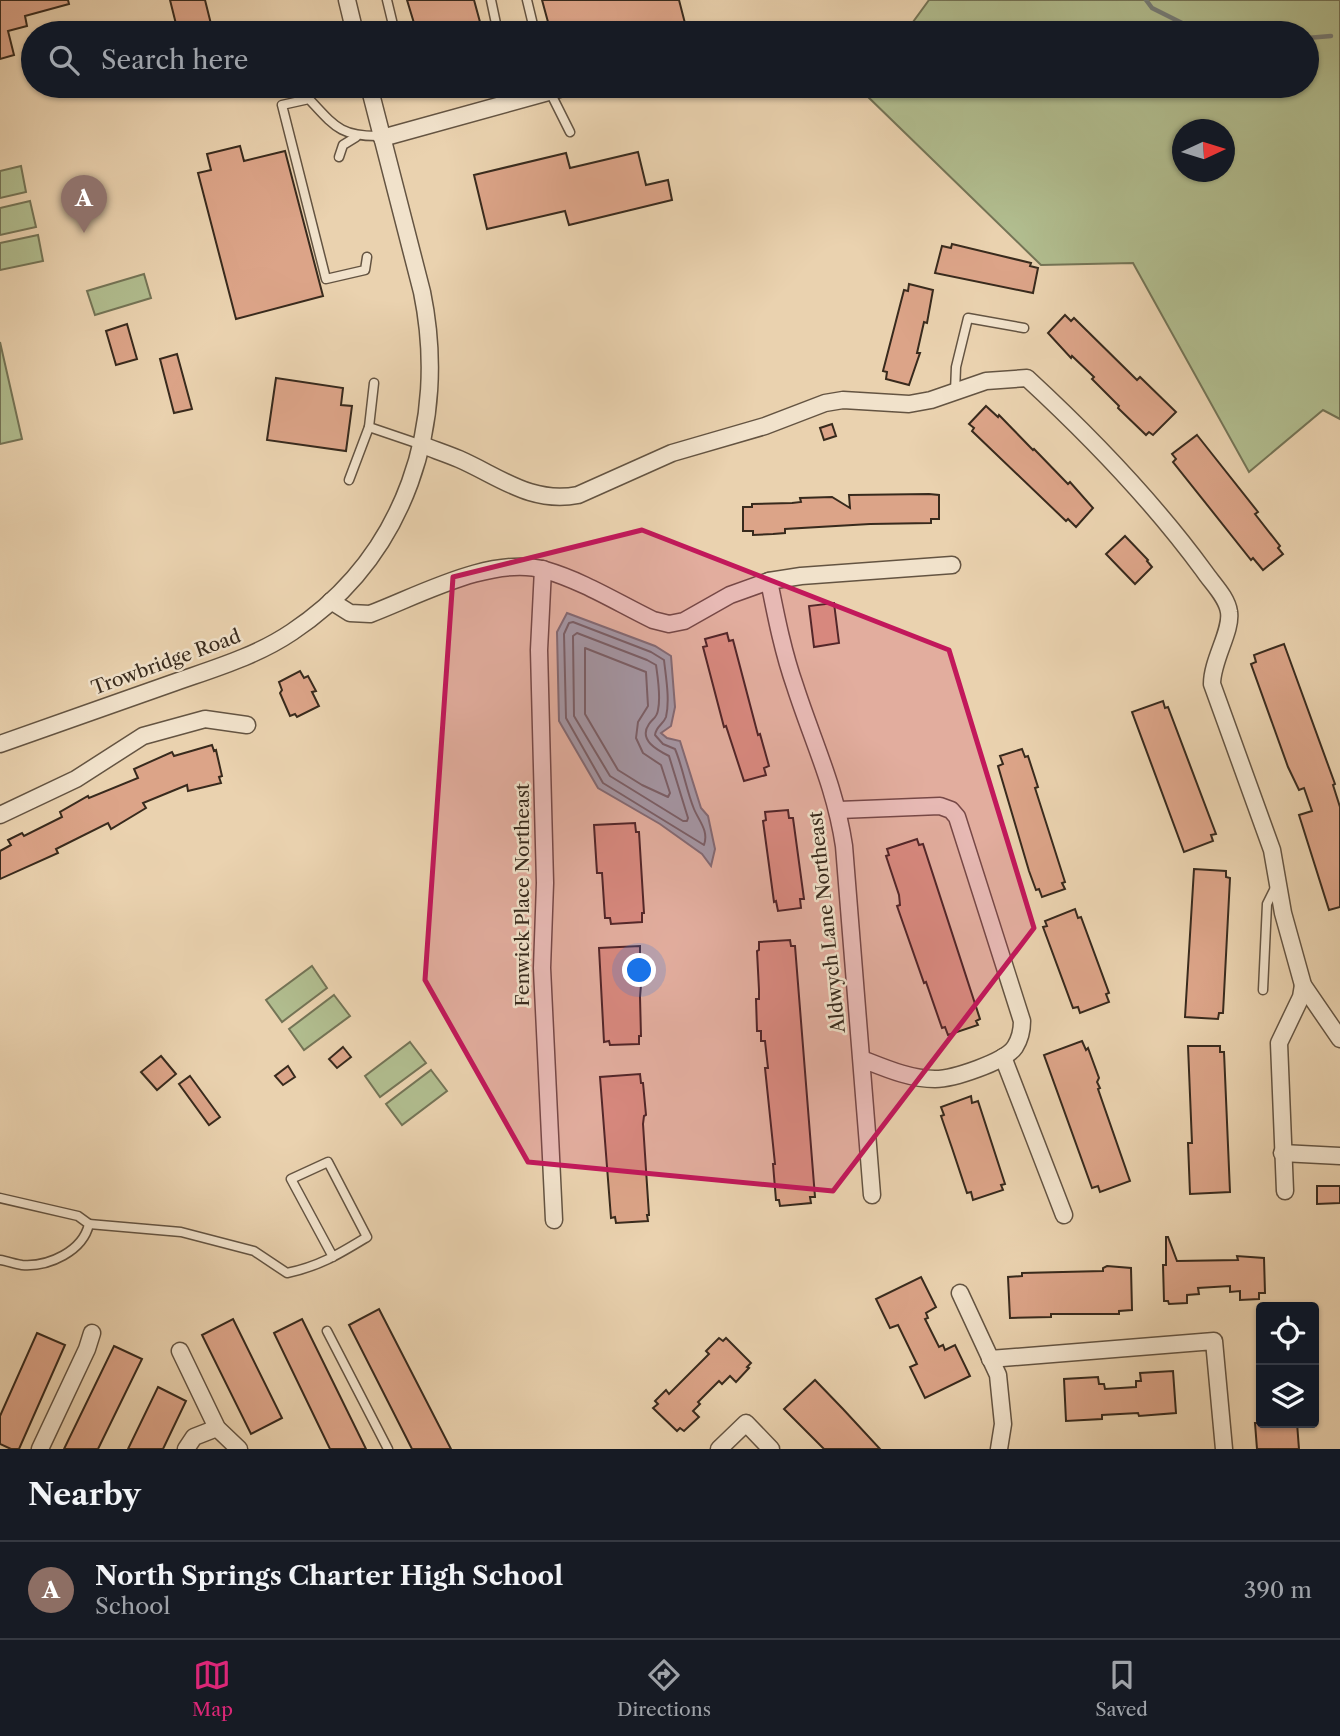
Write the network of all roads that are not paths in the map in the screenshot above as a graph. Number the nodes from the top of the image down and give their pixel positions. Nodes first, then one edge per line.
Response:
1 (346, 0) edge
2 (387, 0) edge
3 (491, 0) edge
4 (527, 0) edge
5 (352, 21) edge
6 (392, 21) edge
7 (495, 21) edge
8 (532, 21) edge
9 (372, 98) edge
10 (518, 98) edge
11 (553, 98) edge
12 (570, 132) dead end
13 (356, 136) junction
14 (382, 137) junction
15 (339, 157) dead end
16 (367, 257) dead end
17 (1024, 328) dead end
18 (374, 383) dead end
19 (955, 391) junction
20 (369, 427) junction
21 (422, 445) junction
22 (349, 480) dead end
23 (952, 565) dead end
24 (543, 569) junction
25 (769, 581) junction
26 (331, 601) junction
27 (247, 725) dead end
28 (0, 744) edge
29 (839, 810) junction
30 (0, 815) edge
31 (1278, 884) junction
32 (1303, 985) junction
33 (1263, 990) dead end
34 (1340, 1039) edge
35 (1003, 1057) junction
36 (862, 1059) junction
37 (1282, 1153) junction
38 (1340, 1156) edge
39 (1285, 1191) dead end
40 (872, 1195) dead end
41 (0, 1198) edge
42 (1064, 1215) dead end
43 (554, 1220) dead end
44 (89, 1224) junction
45 (333, 1257) junction
46 (0, 1260) edge
47 (960, 1293) dead end
48 (327, 1331) dead end
49 (92, 1333) dead end
50 (180, 1351) dead end
51 (990, 1359) junction
52 (217, 1428) junction
53 (40, 1449) edge
54 (186, 1449) edge
55 (239, 1449) edge
56 (388, 1449) edge
57 (719, 1449) edge
58 (771, 1449) edge
59 (999, 1449) edge
60 (1224, 1449) edge

1 - 5 street
2 - 6 lane
3 - 7 lane
4 - 8 lane
9 - 14 street, Trowbridge Road
10 - 14 street
11 - 12 lane
13 - 14 lane
13 - 15 lane
13 - 16 lane
14 - 21 street, Trowbridge Road
17 - 19 lane
18 - 20 lane
19 - 21 street
19 - 31 street
20 - 21 lane
20 - 22 lane
21 - 26 street, Trowbridge Road
23 - 25 street
24 - 25 street
24 - 26 street
24 - 43 street, Fenwick Place Northeast
25 - 29 street, Aldwych Lane Northeast
26 - 28 street, Trowbridge Road
27 - 30 street
29 - 35 street
29 - 36 street, Aldwych Lane Northeast
31 - 32 street
31 - 33 lane
32 - 34 street
32 - 37 street
35 - 36 street
35 - 42 street
36 - 40 street, Aldwych Lane Northeast
37 - 38 street
37 - 39 street
41 - 44 lane
44 - 45 lane
44 - 46 lane
45 - 45 lane
47 - 51 street
48 - 56 lane
49 - 53 street
50 - 52 street
51 - 59 street
51 - 60 street
52 - 54 street
52 - 55 street
57 - 58 street

